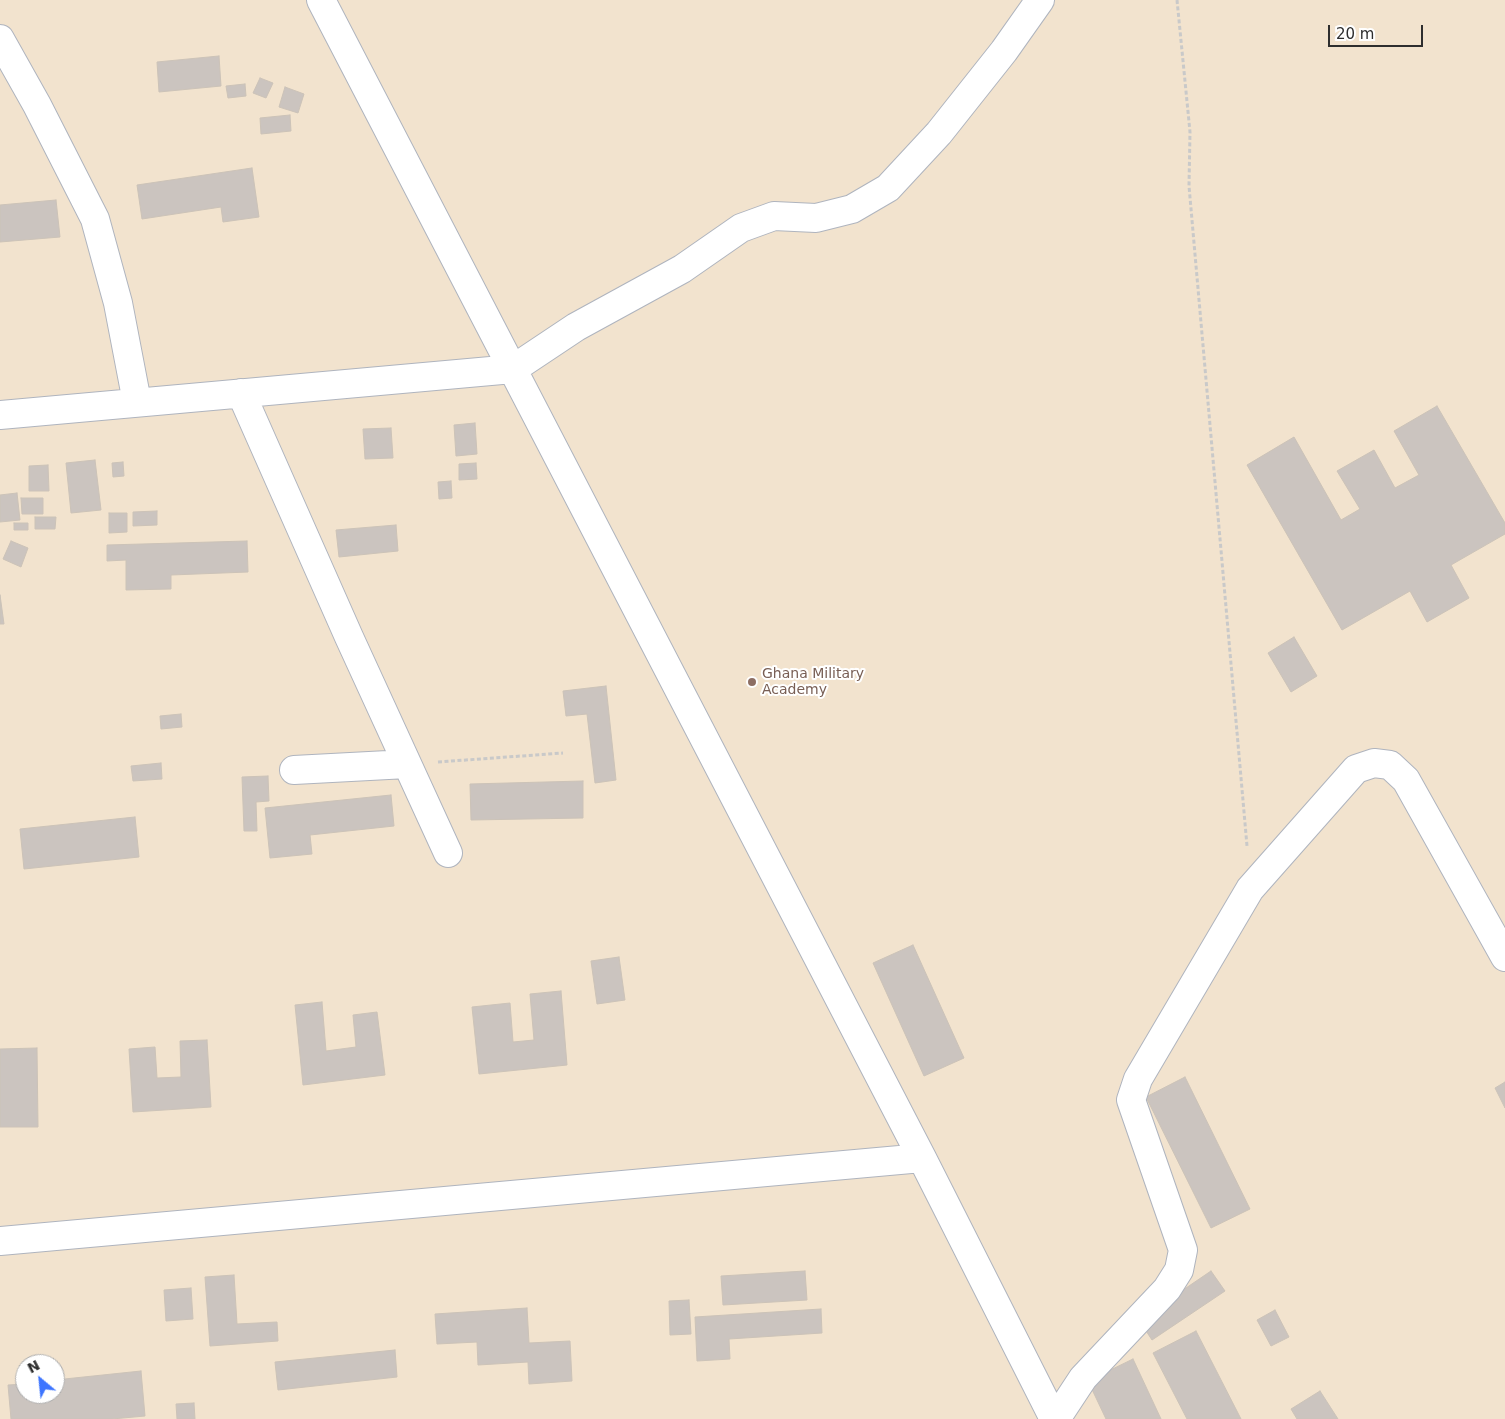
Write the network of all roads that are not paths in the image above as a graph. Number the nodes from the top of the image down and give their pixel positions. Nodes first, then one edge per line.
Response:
1 (321, 0) edge
2 (1040, 0) edge
3 (0, 39) edge
4 (512, 368) junction
5 (241, 393) junction
6 (137, 402) junction
7 (0, 415) edge
8 (407, 764) junction
9 (294, 770) dead end
10 (448, 853) dead end
11 (1505, 956) edge
12 (922, 1158) junction
13 (0, 1241) edge
14 (1055, 1419) edge

1 - 4 street
2 - 4 street
3 - 6 street
4 - 5 street
4 - 12 street
5 - 6 street
5 - 8 street
6 - 7 street
8 - 9 street
8 - 10 street
11 - 14 street
12 - 13 street
12 - 14 street

